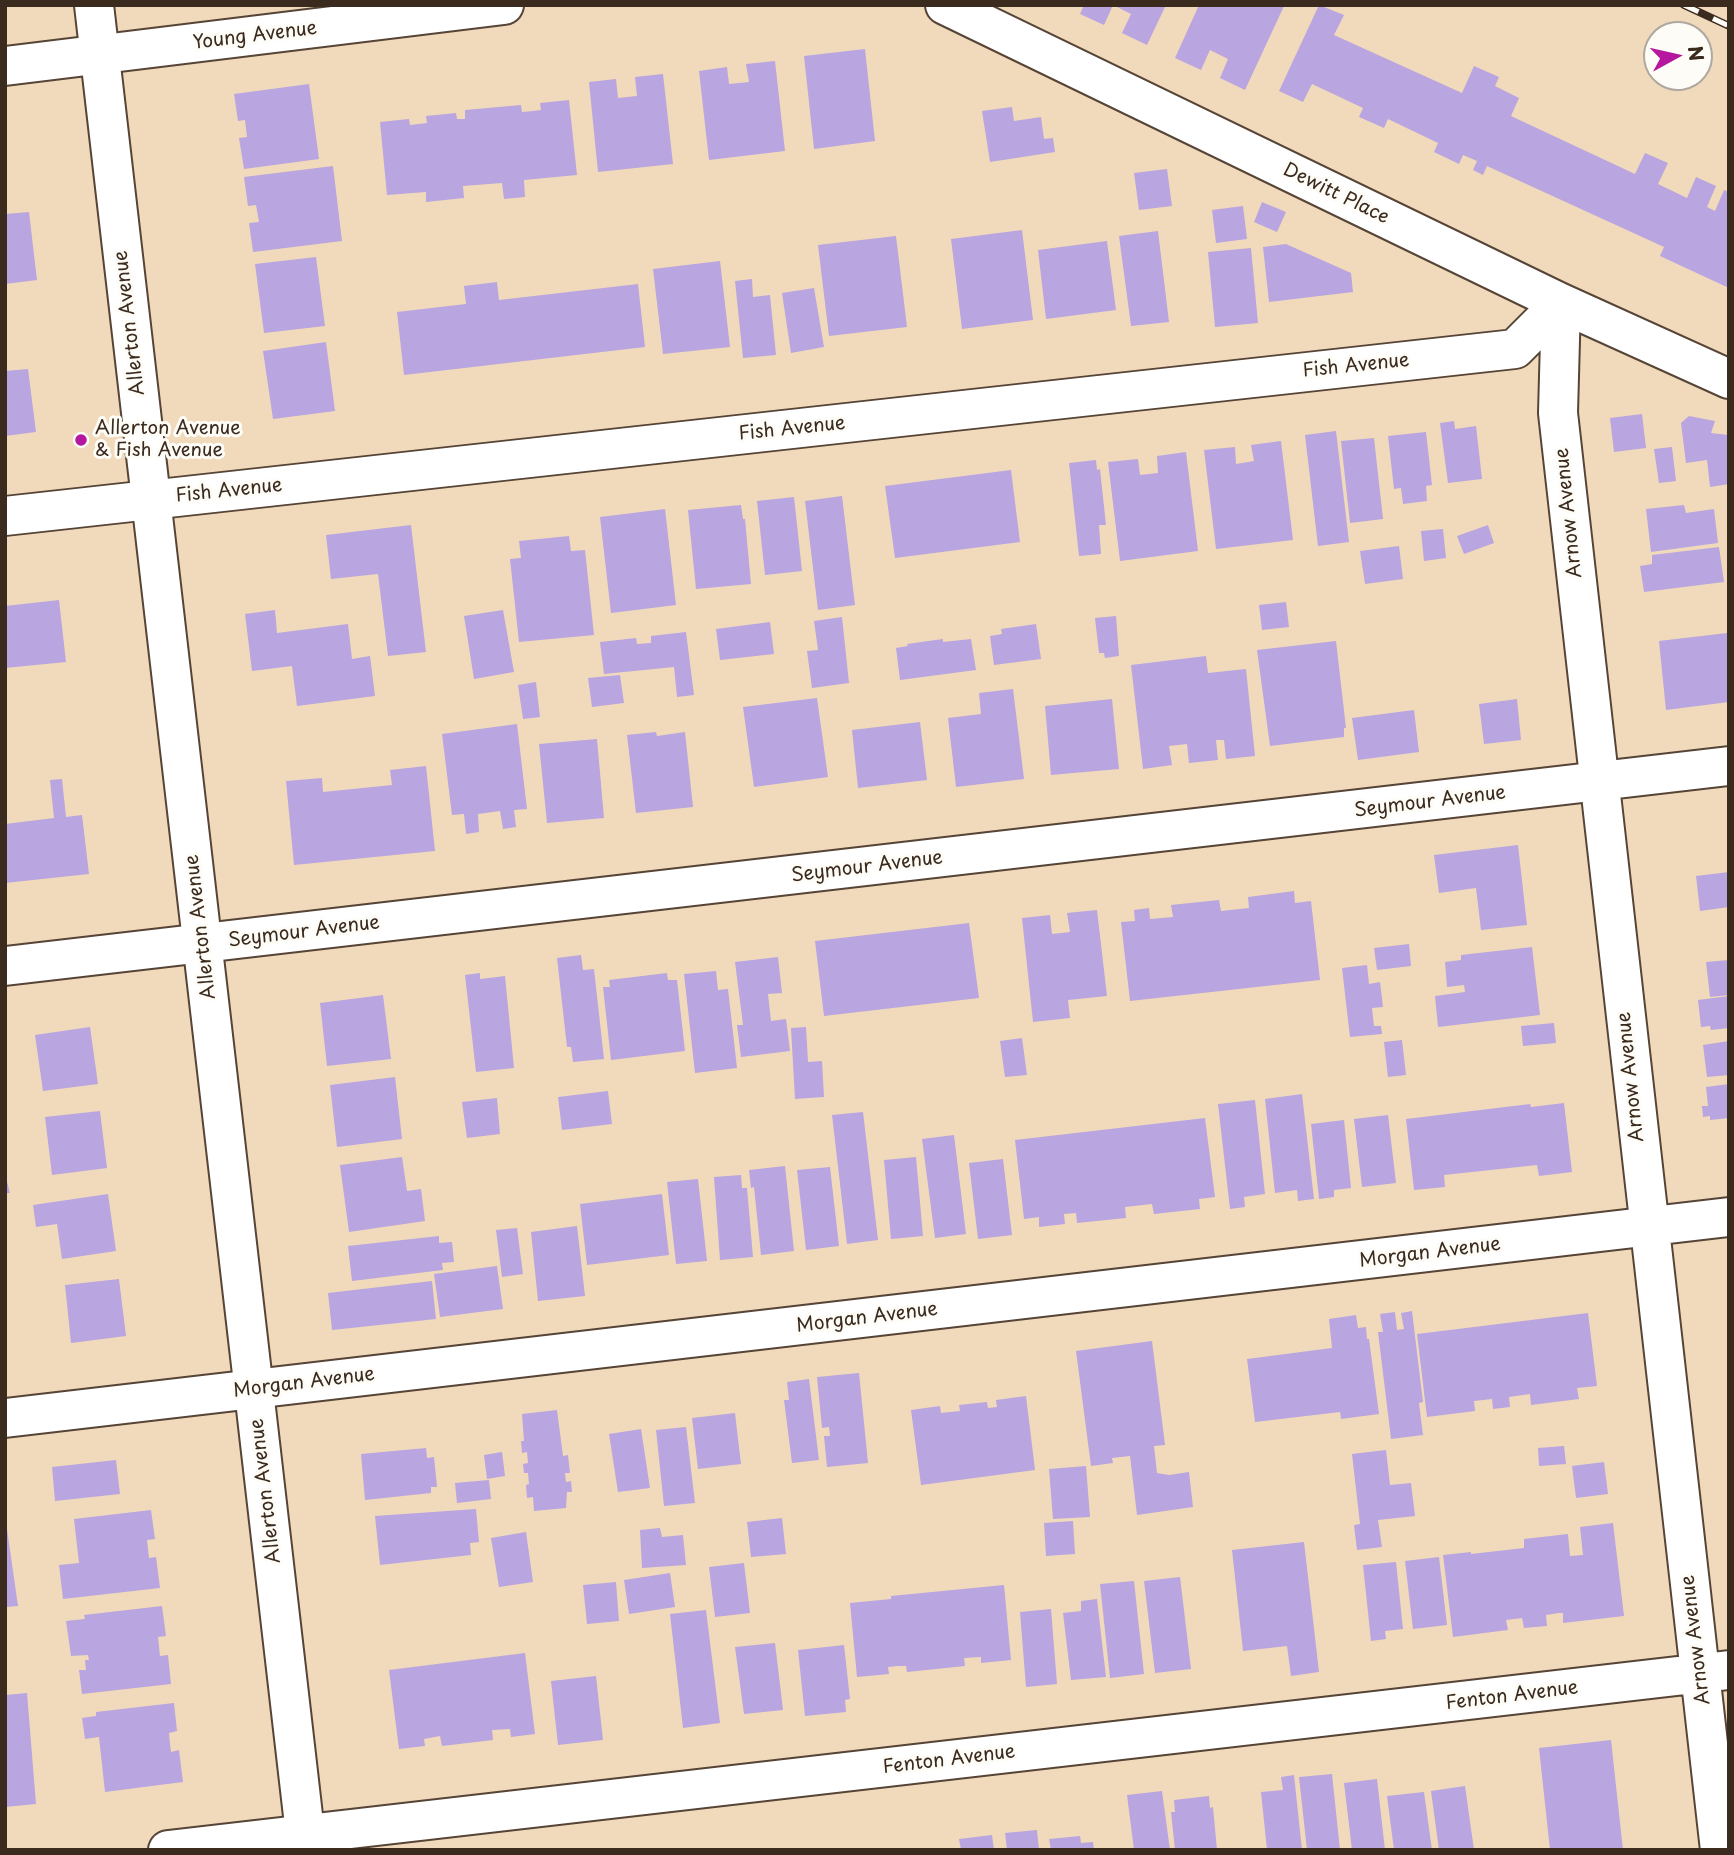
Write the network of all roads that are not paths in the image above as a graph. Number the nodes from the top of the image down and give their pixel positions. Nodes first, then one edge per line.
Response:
1 (94, 5) edge
2 (504, 5) edge
3 (945, 5) edge
4 (100, 55) junction
5 (5, 66) edge
6 (1561, 303) junction
7 (1729, 379) edge
8 (151, 499) junction
9 (5, 516) edge
10 (1729, 766) edge
11 (1598, 782) junction
12 (203, 943) junction
13 (5, 966) edge
14 (1729, 1217) edge
15 (1648, 1227) junction
16 (254, 1389) junction
17 (5, 1418) edge
18 (1714, 1672) edge
19 (306, 1842) edge
20 (168, 1850) edge
21 (1720, 1850) edge

1 - 4 street, Allerton Avenue
2 - 4 street, Young Avenue
3 - 6 street, Dewitt Place
4 - 5 street, Young Avenue
4 - 8 street, Allerton Avenue
6 - 7 street, Dewitt Place
6 - 8 street, Fish Avenue
6 - 11 street, Arnow Avenue
8 - 9 street, Fish Avenue
8 - 12 street, Allerton Avenue
10 - 11 street, Seymour Avenue
11 - 12 street, Seymour Avenue
11 - 15 street, Arnow Avenue
12 - 13 street, Seymour Avenue
12 - 16 street, Allerton Avenue
14 - 15 street, Morgan Avenue
15 - 16 street, Morgan Avenue
15 - 18 street, Arnow Avenue
16 - 17 street, Morgan Avenue
16 - 19 street, Allerton Avenue
18 - 19 street, Fenton Avenue
18 - 21 street, Arnow Avenue
19 - 20 street, Fenton Avenue

